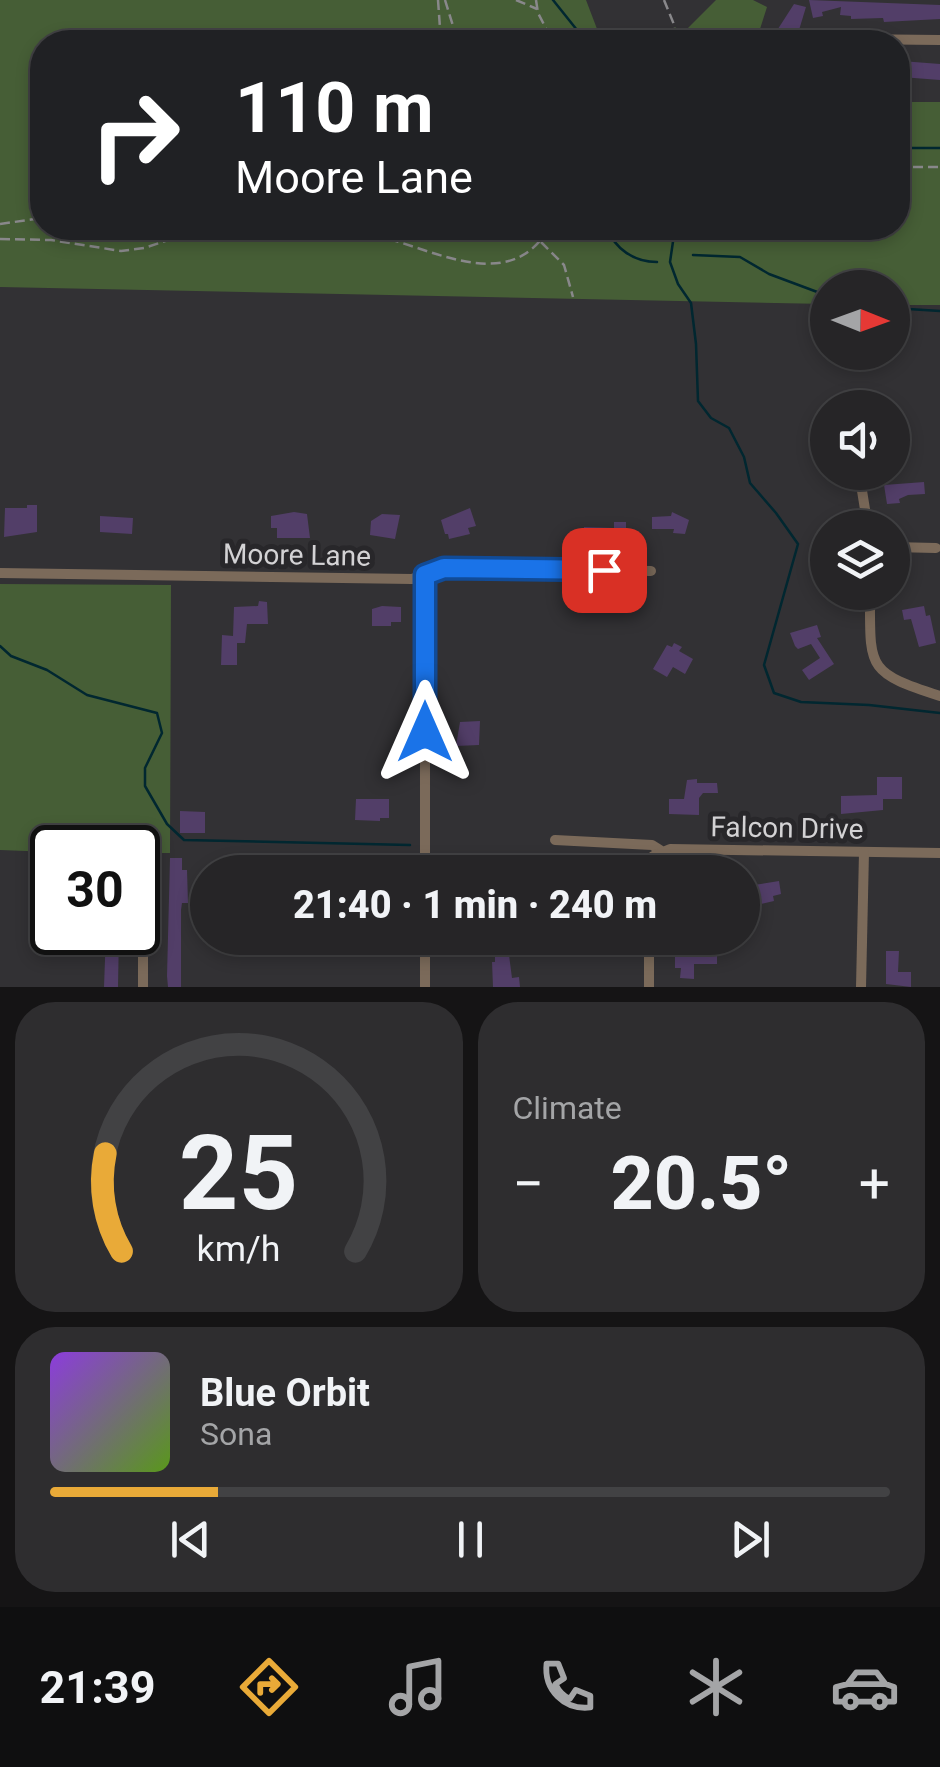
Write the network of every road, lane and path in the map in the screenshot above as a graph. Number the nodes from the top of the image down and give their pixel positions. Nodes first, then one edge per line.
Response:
1 (438, 0) edge
2 (446, 0) edge
3 (516, 0) edge
4 (536, 0) edge
5 (664, 0) edge
6 (537, 9) junction
7 (441, 30) edge
8 (455, 30) edge
9 (547, 30) edge
10 (675, 30) edge
11 (910, 40) edge
12 (940, 40) edge
13 (910, 166) edge
14 (940, 167) edge
15 (30, 220) edge
16 (0, 224) edge
17 (0, 239) edge
18 (168, 240) edge
19 (392, 240) edge
20 (540, 240) joint
21 (574, 297) dead end
22 (910, 548) edge
23 (936, 548) dead end
24 (651, 571) dead end
25 (0, 573) edge
26 (425, 575) junction
27 (870, 610) edge
28 (940, 696) edge
29 (555, 840) dead end
30 (660, 850) junction
31 (864, 852) junction
32 (940, 853) edge
33 (425, 855) edge
34 (654, 855) edge
35 (143, 955) edge
36 (425, 955) edge
37 (649, 955) edge
38 (143, 987) edge
39 (425, 987) edge
40 (649, 987) edge
41 (861, 987) edge

1 - 7 path
2 - 8 path
3 - 6 path
4 - 6 path
5 - 10 path
6 - 9 path
11 - 12 street
13 - 14 path
15 - 16 path
17 - 18 path
19 - 20 path
20 - 21 path
22 - 23 street
24 - 26 street, Moore Lane
25 - 26 street, Moore Lane
26 - 33 street
27 - 28 street
29 - 30 street, Falcon Drive
30 - 31 street, Falcon Drive
30 - 34 street
31 - 32 street, Falcon Drive
31 - 41 street
35 - 38 street
36 - 39 street
37 - 40 street

